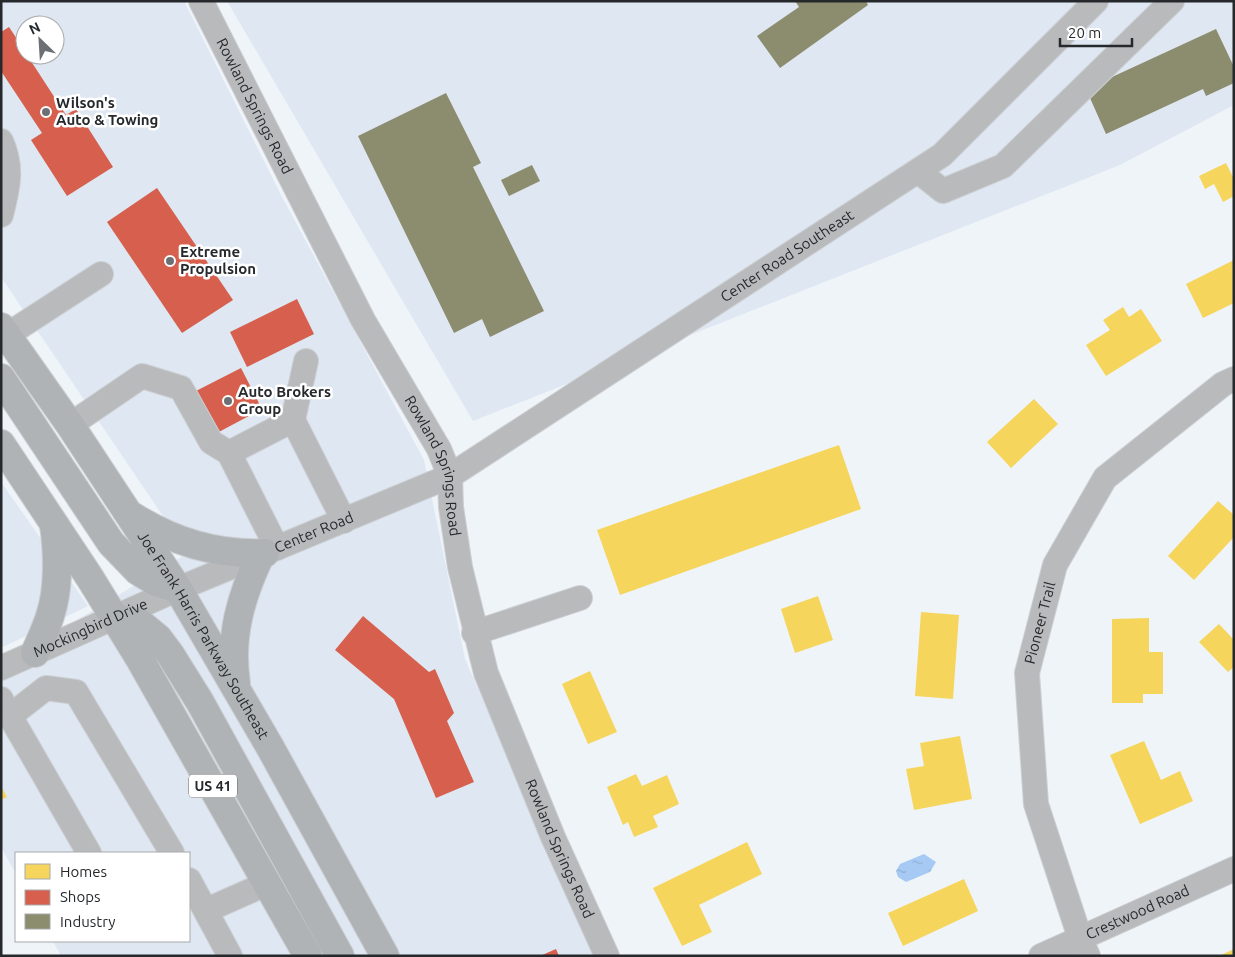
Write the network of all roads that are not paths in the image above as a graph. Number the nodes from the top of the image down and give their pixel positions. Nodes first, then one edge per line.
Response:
1 (201, 1) edge
2 (1096, 1) edge
3 (1172, 1) edge
4 (1, 141) edge
5 (918, 171) junction
6 (1, 215) edge
7 (100, 274) dead end
8 (4, 331) edge
9 (306, 361) dead end
10 (1, 378) edge
11 (1234, 379) edge
12 (292, 420) junction
13 (70, 425) junction
14 (1, 444) edge
15 (229, 453) junction
16 (450, 476) junction
17 (128, 514) junction
18 (344, 521) junction
19 (54, 524) junction
20 (268, 552) junction
21 (178, 589) junction
22 (580, 598) dead end
23 (114, 618) junction
24 (474, 633) junction
25 (35, 653) junction
26 (1, 668) edge
27 (238, 692) junction
28 (7, 716) edge
29 (88, 852) edge
30 (171, 852) edge
31 (1234, 869) edge
32 (190, 882) edge
33 (268, 883) junction
34 (207, 910) junction
35 (1084, 947) edge
36 (230, 956) edge
37 (308, 956) edge
38 (340, 956) edge
39 (385, 956) edge
40 (607, 956) edge
41 (1041, 956) edge

1 - 16 street, Rowland Springs Road
2 - 5 street, Center Road Southeast
3 - 5 street
4 - 6 street
5 - 16 street, Center Road Southeast
7 - 8 street
8 - 13 main road, Joe Frank Harris Parkway Southeast
9 - 12 street
10 - 21 main road
11 - 35 street, Pioneer Trail
12 - 15 street
12 - 18 street
13 - 15 street
13 - 17 main road, Joe Frank Harris Parkway Southeast
14 - 19 main road, US 41
15 - 20 street
16 - 18 street, Center Road
16 - 24 street, Rowland Springs Road
17 - 20 main road
17 - 21 main road, Joe Frank Harris Parkway Southeast
18 - 20 street, Center Road
19 - 23 main road, US 41
19 - 25 main road
20 - 21 street, Center Road
20 - 27 main road
21 - 23 street, Mockingbird Drive
21 - 27 main road, Joe Frank Harris Parkway Southeast
22 - 24 street
23 - 25 street, Mockingbird Drive
23 - 33 main road, US 41
23 - 38 main road
24 - 40 street, Rowland Springs Road
25 - 26 street, Mockingbird Drive
27 - 39 main road, Joe Frank Harris Parkway Southeast
28 - 29 street
28 - 30 street
31 - 35 street, Crestwood Road
32 - 34 street
33 - 34 street
33 - 37 main road, US 41
34 - 36 street
35 - 41 street, Crestwood Road

